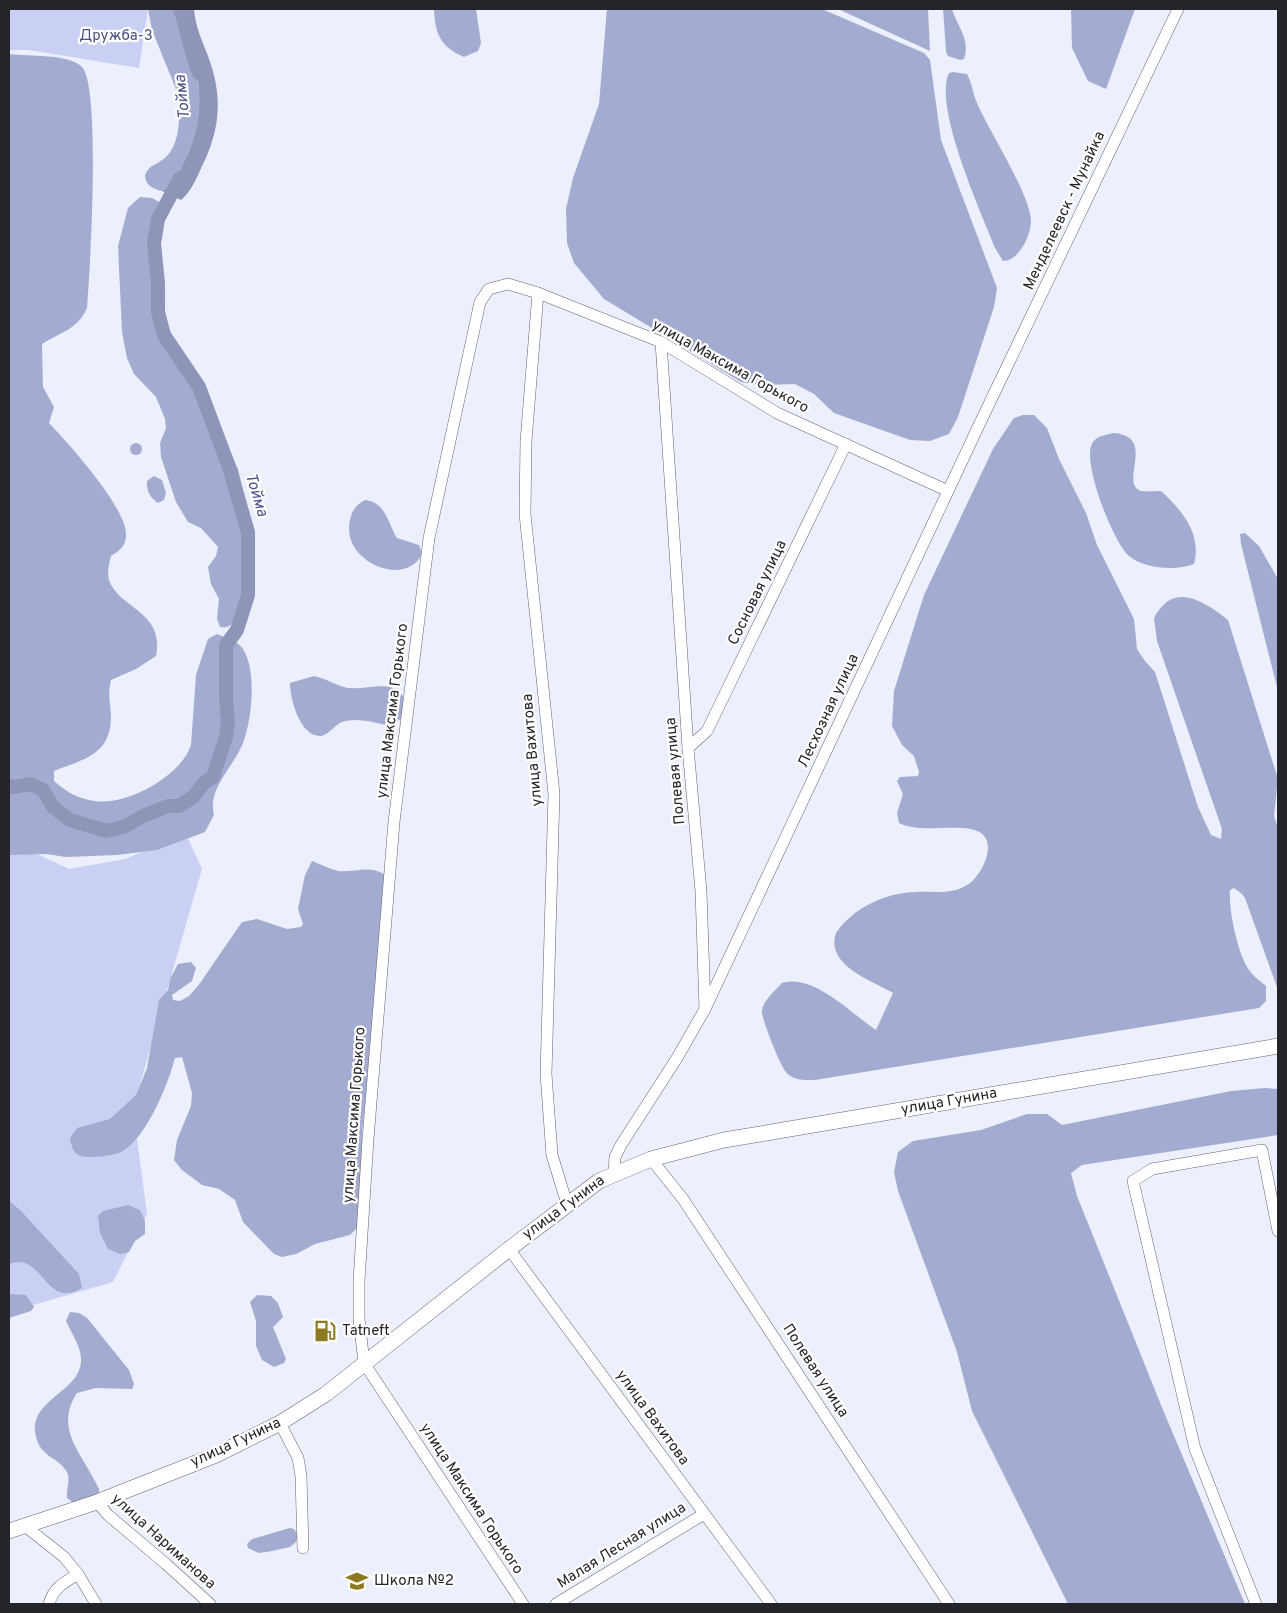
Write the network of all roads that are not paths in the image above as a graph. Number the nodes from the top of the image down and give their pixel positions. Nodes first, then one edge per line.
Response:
1 (1178, 9) edge
2 (538, 293) junction
3 (661, 342) junction
4 (979, 425) joint
5 (846, 444) junction
6 (948, 491) junction
7 (688, 748) junction
8 (705, 1010) junction
9 (1278, 1046) edge
10 (651, 1159) junction
11 (614, 1172) junction
12 (567, 1204) junction
13 (1278, 1231) edge
14 (509, 1249) junction
15 (364, 1363) junction
16 (280, 1423) junction
17 (97, 1502) junction
18 (704, 1514) junction
19 (26, 1526) junction
20 (9, 1531) edge
21 (303, 1548) dead end
22 (78, 1574) junction
23 (50, 1604) edge
24 (96, 1604) edge
25 (210, 1604) edge
26 (523, 1604) edge
27 (556, 1604) edge
28 (770, 1604) edge
29 (949, 1604) edge
30 (1256, 1604) edge

1 - 4 street, Менделеевск - Мунайка
2 - 3 street, улица Максима Горького
2 - 12 street, улица Вахитова
2 - 15 street, улица Максима Горького
3 - 5 street, улица Максима Горького
3 - 7 street, Полевая улица
4 - 6 street, Лесхозная улица
5 - 6 street, улица Максима Горького
5 - 7 street, Сосновая улица
6 - 8 street, Лесхозная улица
7 - 8 street, Полевая улица
8 - 11 street
9 - 10 main road, улица Гунина
10 - 11 main road, улица Гунина
10 - 29 street, Полевая улица
11 - 12 main road, улица Гунина
12 - 14 main road, улица Гунина
13 - 30 street
14 - 15 main road, улица Гунина
14 - 18 street, улица Вахитова
15 - 16 main road, улица Гунина
15 - 26 street, улица Максима Горького
16 - 17 main road, улица Гунина
16 - 21 street
17 - 19 main road, улица Гунина
17 - 25 street, улица Нариманова
18 - 27 street, Малая Лесная улица
18 - 28 street, улица Вахитова
19 - 20 main road, улица Гунина
19 - 22 street
22 - 23 street
22 - 24 street

